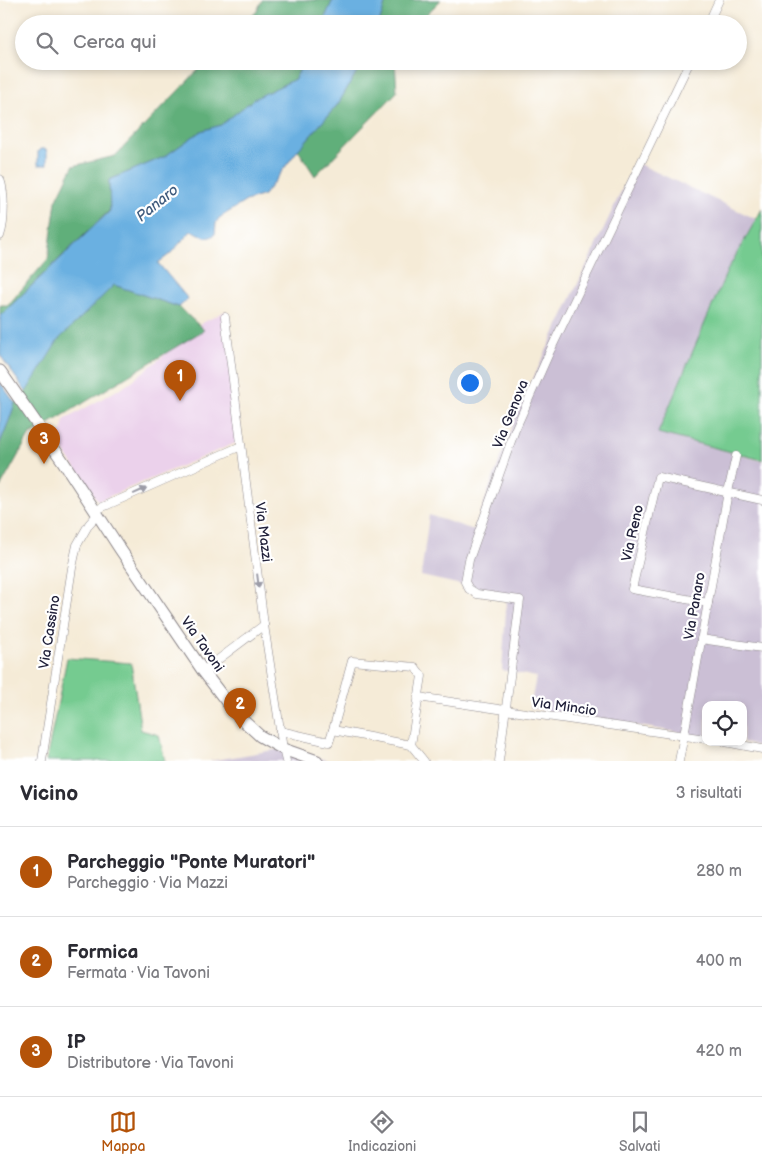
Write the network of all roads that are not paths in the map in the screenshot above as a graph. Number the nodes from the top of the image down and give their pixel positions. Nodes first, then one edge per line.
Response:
1 (718, 0) edge
2 (712, 15) edge
3 (686, 70) edge
4 (0, 179) edge
5 (0, 236) edge
6 (225, 318) dead end
7 (0, 371) edge
8 (241, 446) junction
9 (736, 456) dead end
10 (728, 492) junction
11 (762, 500) edge
12 (97, 512) junction
13 (708, 603) junction
14 (264, 625) junction
15 (701, 639) junction
16 (762, 648) edge
17 (203, 671) junction
18 (418, 696) junction
19 (505, 710) junction
20 (332, 730) junction
21 (280, 731) junction
22 (684, 735) junction
23 (702, 738) edge
24 (410, 745) junction
25 (746, 746) edge
26 (762, 749) edge
27 (285, 755) edge
28 (42, 761) edge
29 (317, 761) edge
30 (424, 761) edge
31 (499, 761) edge
32 (679, 761) edge

1 - 2 street
3 - 19 street, Via Genova
4 - 5 street
6 - 8 street, Via Mazzi
7 - 12 main road, Via Tavoni
12 -> 8 street
8 -> 14 street, Via Mazzi
9 - 10 street, Via Panaro
10 - 11 street
10 - 13 street, Via Panaro
10 - 13 street, Via Reno
12 - 17 main road, Via Tavoni
12 - 28 street, Via Cassino
13 - 15 street, Via Panaro
14 - 17 street
14 - 21 street, Via Mazzi
15 - 16 street
15 - 22 street, Via Panaro
17 - 27 main road, Via Tavoni
18 - 19 street, Via Mincio
18 - 20 street
18 - 24 street
19 - 22 street, Via Mincio
19 - 31 street, Via Genova
20 - 21 street
20 - 24 street
21 - 27 street, Via Mazzi
22 - 23 street, Via Mincio
22 - 32 street, Via Panaro
24 - 30 street
25 - 26 street
27 - 29 main road, Via Tavoni

